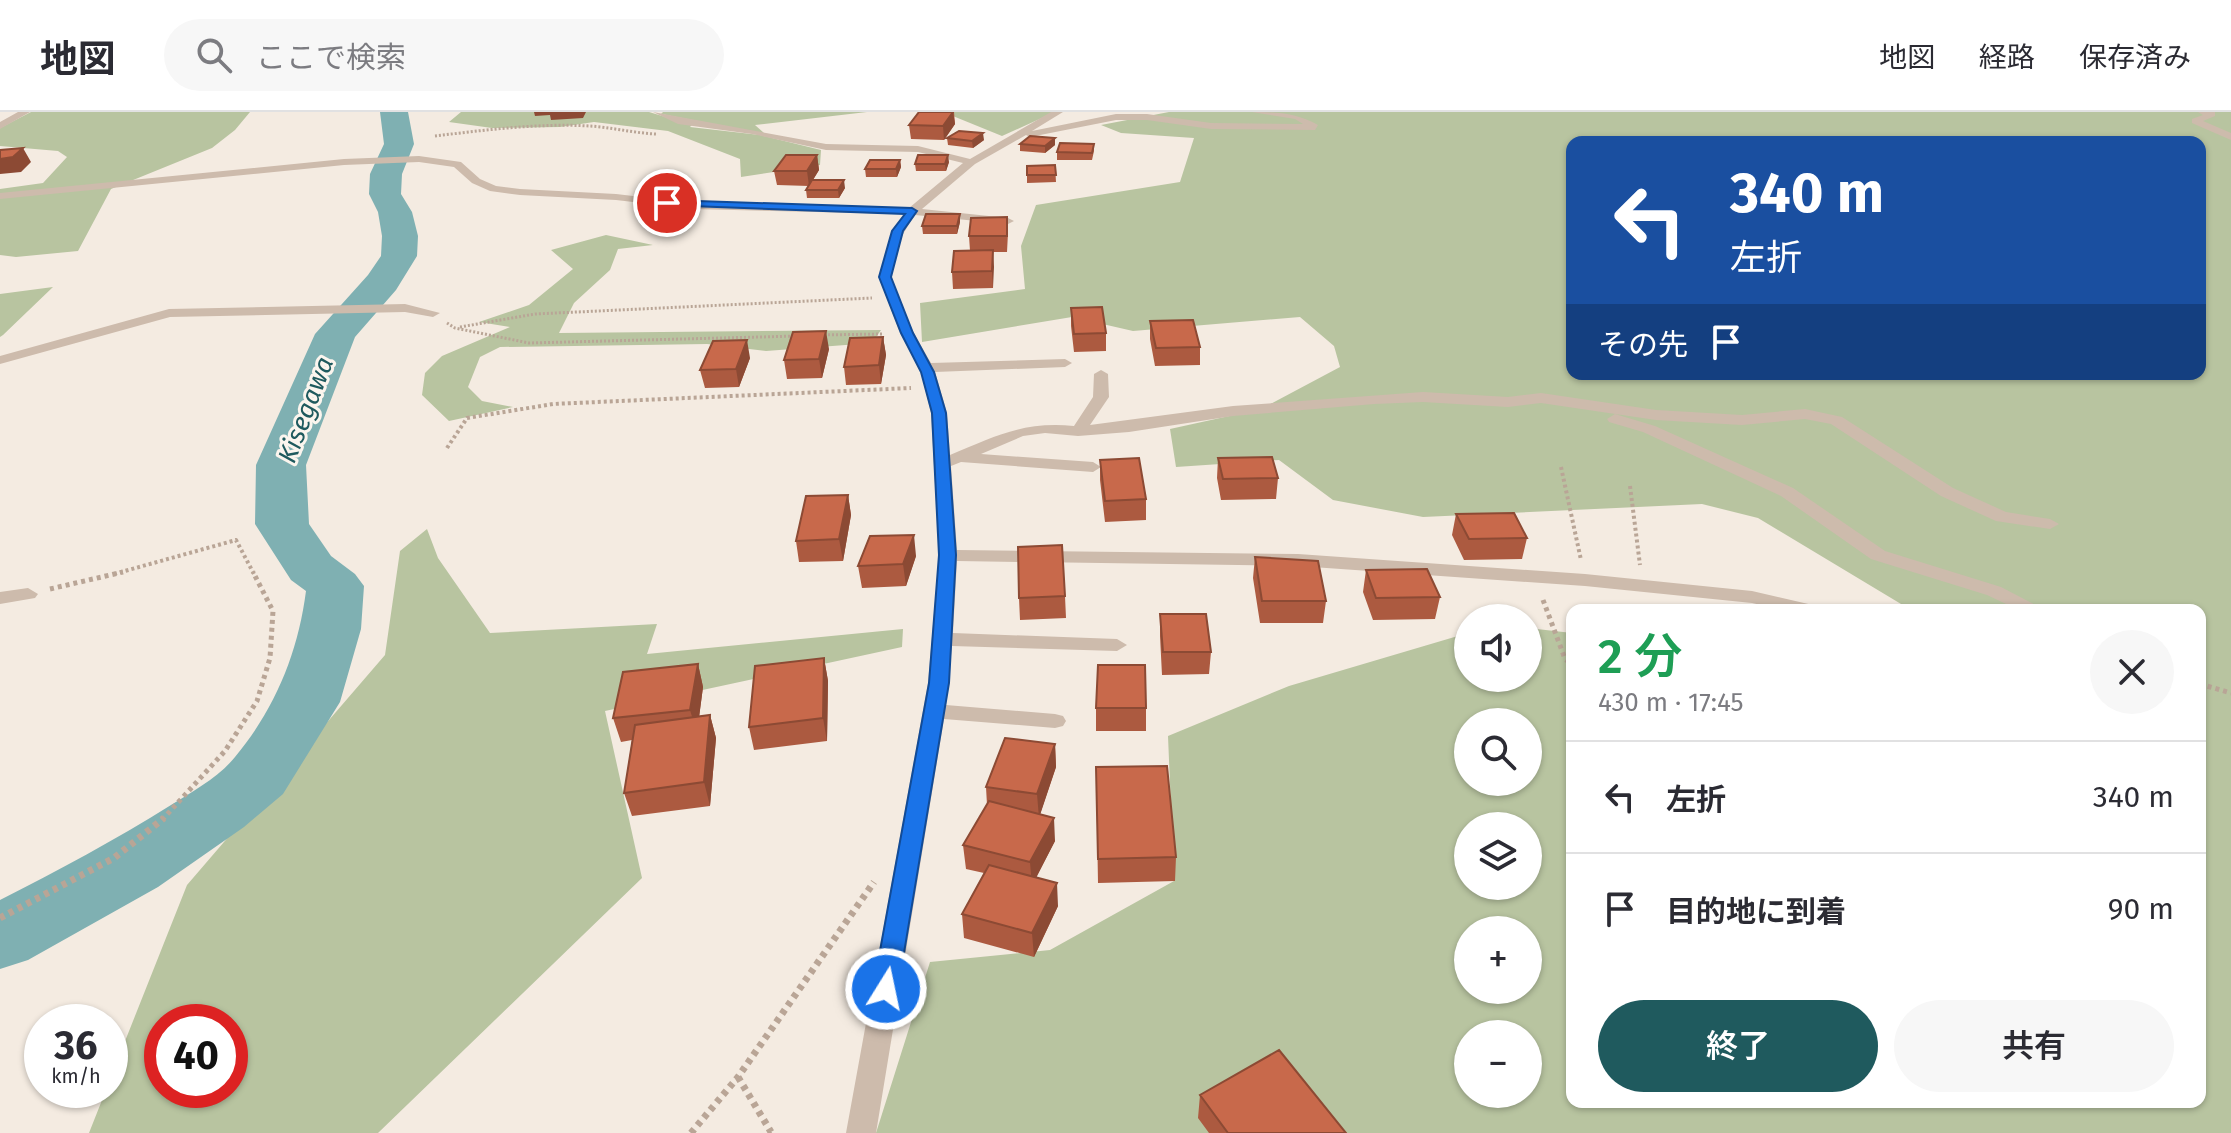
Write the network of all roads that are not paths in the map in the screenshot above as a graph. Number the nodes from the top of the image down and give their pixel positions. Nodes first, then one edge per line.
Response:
1 (25, 112) edge
2 (658, 112) edge
3 (1058, 112) edge
4 (1257, 112) edge
5 (2203, 112) edge
6 (0, 126) edge
7 (1013, 136) junction
8 (2231, 137) edge
9 (971, 162) junction
10 (0, 196) edge
11 (912, 211) junction
12 (1008, 221) edge
13 (433, 313) road end
14 (0, 360) edge
15 (1065, 363) dead end
16 (926, 368) junction
17 (1101, 374) dead end
18 (1508, 402) junction
19 (1078, 431) junction
20 (953, 460) junction
21 (1093, 467) dead end
22 (2050, 524) dead end
23 (948, 555) junction
24 (28, 594) road end
25 (0, 598) edge
26 (1783, 604) edge
27 (2022, 604) edge
28 (942, 639) junction
29 (1117, 645) dead end
30 (934, 711) junction
31 (1055, 721) dead end
32 (861, 1133) edge

1 - 6 street
2 - 9 street
3 - 7 street
4 - 7 street
5 - 8 street
7 - 9 street
9 - 11 street
10 - 11 street
11 - 12 street
11 - 16 street
13 - 14 street
15 - 16 street
16 - 20 street
17 - 19 street
18 - 19 street
18 - 22 street
18 - 27 street
19 - 20 street
20 - 21 street
20 - 23 street
23 - 26 street
23 - 28 street
24 - 25 street
28 - 29 street
28 - 30 street
30 - 31 street
30 - 32 street

